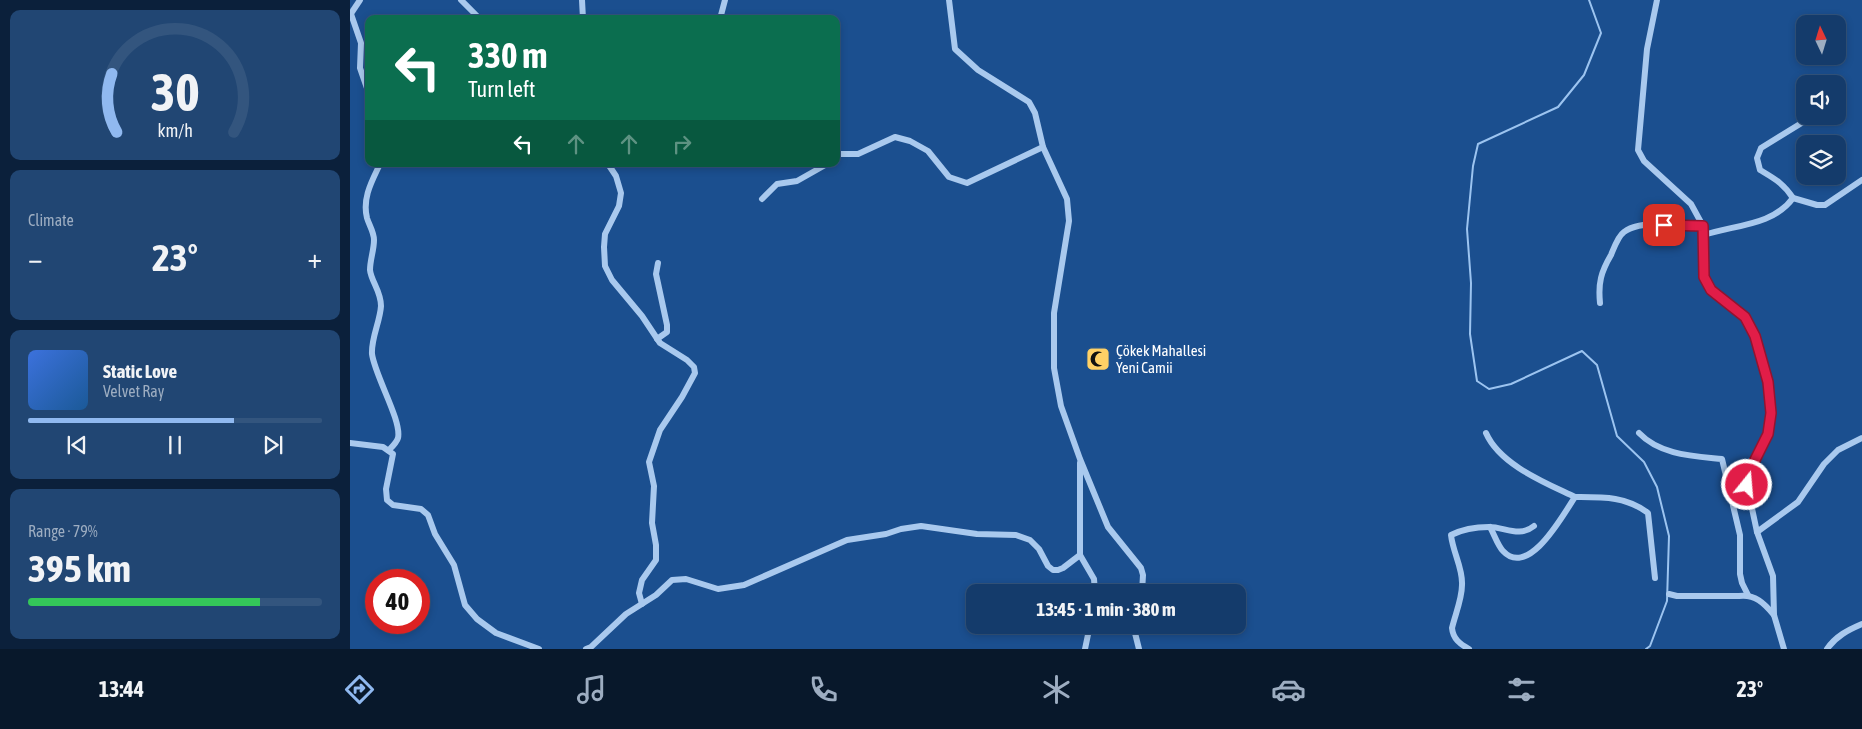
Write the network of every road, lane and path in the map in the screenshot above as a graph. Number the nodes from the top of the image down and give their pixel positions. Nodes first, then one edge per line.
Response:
1 (360, 0) edge
2 (461, 0) edge
3 (582, 0) edge
4 (725, 0) edge
5 (949, 0) edge
6 (1657, 0) edge
7 (350, 15) edge
8 (476, 15) edge
9 (582, 15) edge
10 (721, 15) edge
11 (365, 82) edge
12 (1798, 125) edge
13 (1043, 147) junction
14 (840, 156) edge
15 (379, 167) edge
16 (610, 167) edge
17 (821, 167) edge
18 (1862, 180) edge
19 (1792, 198) junction
20 (762, 199) dead end
21 (1703, 226) junction
22 (1704, 236) junction
23 (658, 263) dead end
24 (1600, 303) dead end
25 (657, 339) junction
26 (1486, 433) dead end
27 (1639, 433) dead end
28 (1862, 438) edge
29 (350, 443) edge
30 (389, 450) junction
31 (1080, 459) junction
32 (1575, 497) junction
33 (1534, 526) dead end
34 (1490, 527) junction
35 (1757, 532) junction
36 (1080, 555) junction
37 (1655, 578) dead end
38 (1094, 584) edge
39 (1142, 584) edge
40 (1669, 594) dead end
41 (1748, 595) junction
42 (642, 604) junction
43 (1774, 616) junction
44 (1862, 624) edge
45 (1088, 634) edge
46 (1136, 634) edge
47 (539, 649) edge
48 (586, 649) edge
49 (1085, 649) edge
50 (1140, 649) edge
51 (1469, 649) edge
52 (1784, 649) edge
53 (1827, 649) edge

1 - 7 street
2 - 8 street
3 - 9 street
4 - 10 street
5 - 13 street
6 - 21 street
7 - 11 street
12 - 19 street
13 - 14 street
13 - 31 street
15 - 30 street
16 - 25 street
17 - 20 street
18 - 19 street
19 - 22 street
21 - 22 street
21 - 24 street
22 - 35 street
23 - 25 street
25 - 42 street
26 - 32 street
27 - 41 street
28 - 35 street
29 - 30 street
30 - 47 street
31 - 36 street
31 - 39 street
32 - 34 street
32 - 37 street
33 - 34 street
34 - 51 street
35 - 43 street
36 - 38 street
36 - 42 street
40 - 41 street
41 - 43 street
42 - 48 street
43 - 52 street
44 - 53 street
45 - 49 street
46 - 50 street

